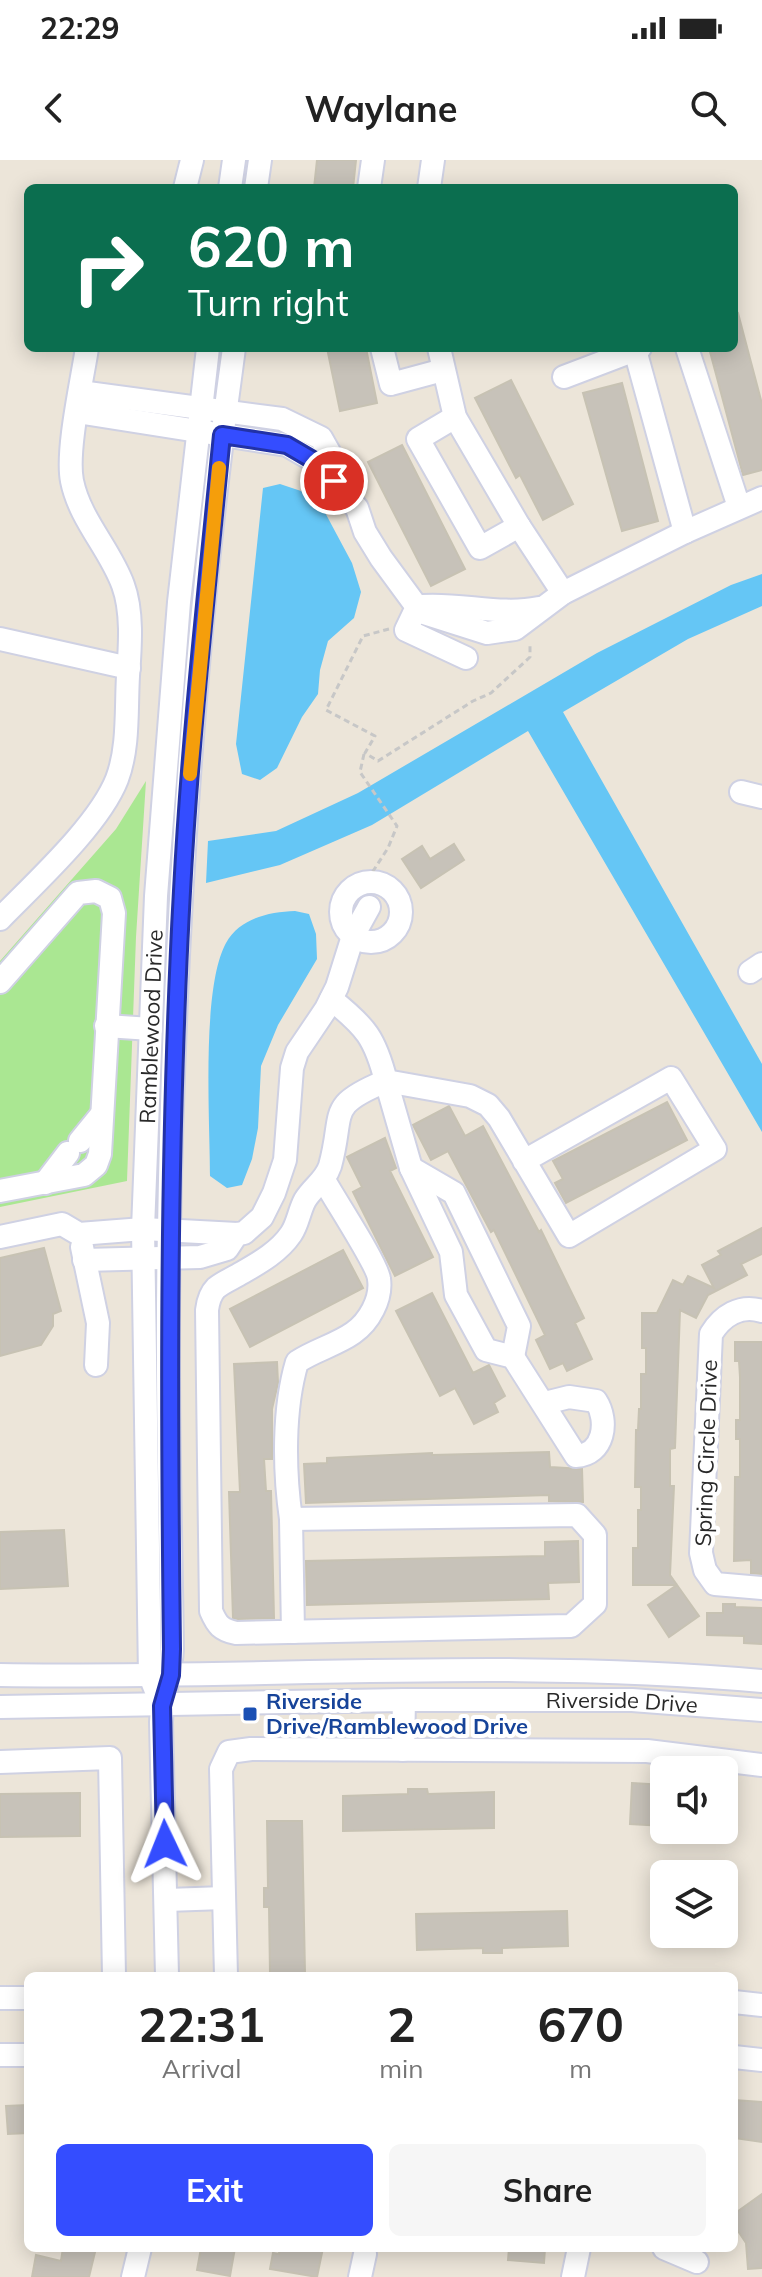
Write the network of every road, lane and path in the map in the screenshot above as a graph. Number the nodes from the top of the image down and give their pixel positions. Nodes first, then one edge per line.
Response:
1 (192, 160) edge
2 (234, 160) edge
3 (260, 160) edge
4 (373, 160) edge
5 (433, 160) edge
6 (186, 184) edge
7 (231, 184) edge
8 (257, 184) edge
9 (370, 184) edge
10 (430, 184) edge
11 (86, 352) edge
12 (207, 352) edge
13 (233, 352) edge
14 (383, 352) edge
15 (630, 352) edge
16 (639, 352) edge
17 (688, 352) edge
18 (441, 359) edge
19 (564, 377) dead end
20 (79, 402) junction
21 (200, 409) junction
22 (225, 411) junction
23 (455, 417) junction
24 (197, 433) junction
25 (222, 435) junction
26 (334, 481) junction
27 (762, 498) edge
28 (739, 507) junction
29 (519, 526) junction
30 (685, 532) junction
31 (563, 593) junction
32 (544, 607) junction
33 (421, 610) junction
34 (390, 629) dead end
35 (529, 631) dead end
36 (0, 639) edge
37 (466, 658) dead end
38 (129, 668) junction
39 (365, 753) junction
40 (366, 882) junction
41 (369, 907) dead end
42 (0, 919) edge
43 (353, 936) junction
44 (0, 982) edge
45 (331, 999) junction
46 (106, 1026) junction
47 (151, 1029) junction
48 (386, 1081) junction
49 (102, 1114) junction
50 (524, 1161) junction
51 (411, 1168) junction
52 (324, 1180) junction
53 (45, 1183) junction
54 (0, 1191) edge
55 (143, 1229) junction
56 (169, 1230) junction
57 (79, 1234) junction
58 (237, 1234) junction
59 (0, 1237) edge
60 (84, 1260) junction
61 (143, 1260) junction
62 (169, 1260) junction
63 (762, 1311) edge
64 (513, 1357) junction
65 (96, 1365) dead end
66 (545, 1403) dead end
67 (291, 1519) junction
68 (762, 1588) edge
69 (293, 1632) junction
70 (0, 1675) edge
71 (160, 1675) junction
72 (762, 1681) edge
73 (404, 1700) junction
74 (162, 1706) junction
75 (0, 1707) edge
76 (762, 1710) edge
77 (403, 1750) junction
78 (0, 1762) edge
79 (762, 1765) edge
80 (224, 1898) junction
81 (167, 1900) junction
82 (114, 1972) edge
83 (167, 1972) edge
84 (226, 1972) edge
85 (0, 1998) edge
86 (24, 1998) edge
87 (738, 2002) edge
88 (762, 2005) edge
89 (0, 2055) edge
90 (24, 2055) edge
91 (738, 2057) edge
92 (762, 2060) edge
93 (139, 2252) edge
94 (578, 2252) edge
95 (673, 2252) edge
96 (365, 2254) dead end
97 (697, 2262) dead end
98 (133, 2277) edge
99 (360, 2277) edge
100 (573, 2277) edge

1 - 6 street
2 - 7 street
3 - 8 street
4 - 9 street
5 - 10 street
11 - 20 street
12 - 21 street, Ramblewood Drive
13 - 22 street, Ramblewood Drive
14 - 18 street
15 - 19 street
16 - 30 street
17 - 28 street
18 - 23 street
20 - 21 street
20 - 24 street
20 - 38 street
21 - 22 street
21 - 24 street, Ramblewood Drive
22 - 25 street, Ramblewood Drive
22 - 26 street
23 - 29 street
23 - 29 street
24 - 25 street
24 - 47 street, Ramblewood Drive
25 - 26 street
25 - 56 street, Ramblewood Drive
26 - 33 street
27 - 28 street
28 - 30 street
29 - 31 street
30 - 31 street
31 - 32 street
32 - 33 street
32 - 33 street
33 - 37 street
34 - 39 path
35 - 39 path
36 - 38 street
38 - 42 street
39 - 40 path
40 - 43 street
40 - 43 street
41 - 43 street
43 - 45 street
44 - 46 street
45 - 48 street
45 - 58 street
46 - 47 street
46 - 49 street
47 - 55 street, Ramblewood Drive
48 - 50 street
48 - 51 street
48 - 52 street
49 - 53 street
49 - 53 street
50 - 50 street
51 - 64 street
51 - 64 street
52 - 67 street
52 - 69 street
53 - 54 street
55 - 56 street
55 - 57 street
55 - 61 street, Ramblewood Drive
56 - 58 street
56 - 62 street, Ramblewood Drive
57 - 59 street
57 - 60 street
58 - 62 street
60 - 61 street
60 - 65 street
61 - 62 street
61 - 71 street, Ramblewood Drive
62 - 71 street, Ramblewood Drive
63 - 68 street, Spring Circle Drive
64 - 66 street
67 - 69 street
67 - 69 street
70 - 71 street, Riverside Drive
71 - 72 street, Riverside Drive
71 - 74 street, Ramblewood Drive
73 - 74 street, Riverside Drive
73 - 76 street, Riverside Drive
73 - 77 street
74 - 75 street, Riverside Drive
74 - 81 street, Ramblewood Drive
77 - 79 street
77 - 80 street
78 - 82 street
80 - 81 street
80 - 84 street
81 - 83 street, Ramblewood Drive
85 - 86 street
87 - 88 street
89 - 90 street
91 - 92 street
93 - 98 street
94 - 100 street
95 - 97 street
96 - 99 street

